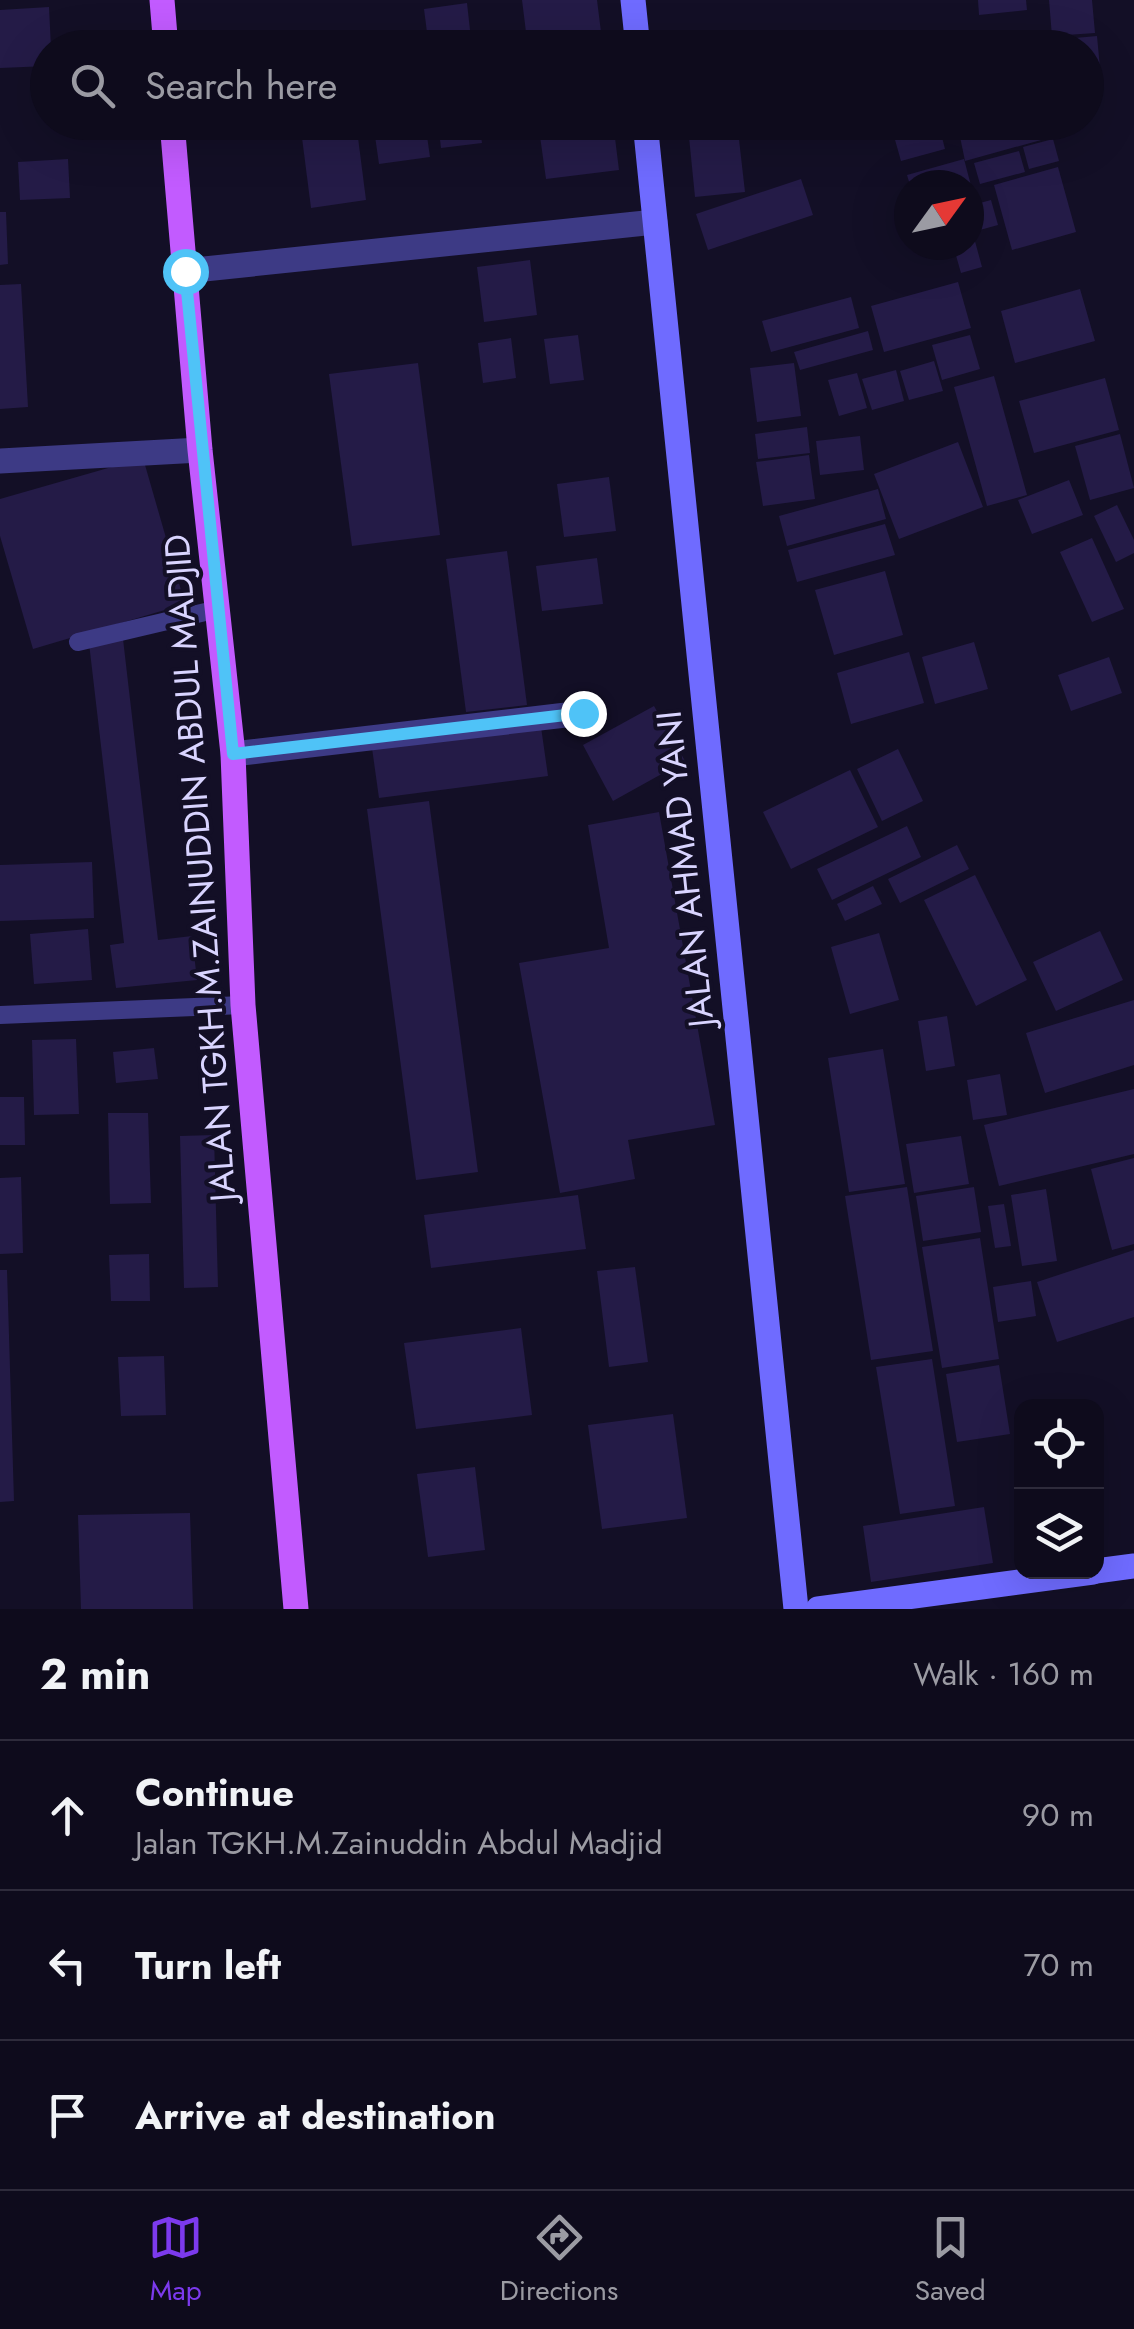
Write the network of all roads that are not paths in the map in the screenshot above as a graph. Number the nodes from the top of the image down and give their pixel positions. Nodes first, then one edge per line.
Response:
1 (162, 0) edge
2 (634, 0) edge
3 (164, 30) edge
4 (636, 30) edge
5 (174, 140) edge
6 (647, 140) edge
7 (655, 222) junction
8 (185, 271) junction
9 (200, 450) junction
10 (0, 461) edge
11 (218, 608) junction
12 (78, 642) dead end
13 (583, 713) dead end
14 (233, 754) junction
15 (244, 1005) junction
16 (0, 1016) edge
17 (1134, 1566) edge
18 (1104, 1570) edge
19 (1037, 1579) edge
20 (296, 1609) edge
21 (796, 1609) edge
22 (818, 1609) edge

1 - 3 main road
2 - 4 street
5 - 8 main road, JALAN TGKH.M.ZAINUDDIN ABDUL MADJID
6 - 7 street, JALAN AHMAD YANI
7 - 8 street
7 - 21 street, JALAN AHMAD YANI
8 - 9 main road, JALAN TGKH.M.ZAINUDDIN ABDUL MADJID
9 - 10 street
9 - 11 main road, JALAN TGKH.M.ZAINUDDIN ABDUL MADJID
11 - 12 lane
11 - 14 main road, JALAN TGKH.M.ZAINUDDIN ABDUL MADJID
13 - 14 street
14 - 15 main road, JALAN TGKH.M.ZAINUDDIN ABDUL MADJID
15 - 16 lane
15 - 20 main road, JALAN TGKH.M.ZAINUDDIN ABDUL MADJID
17 - 18 street
19 - 22 street

